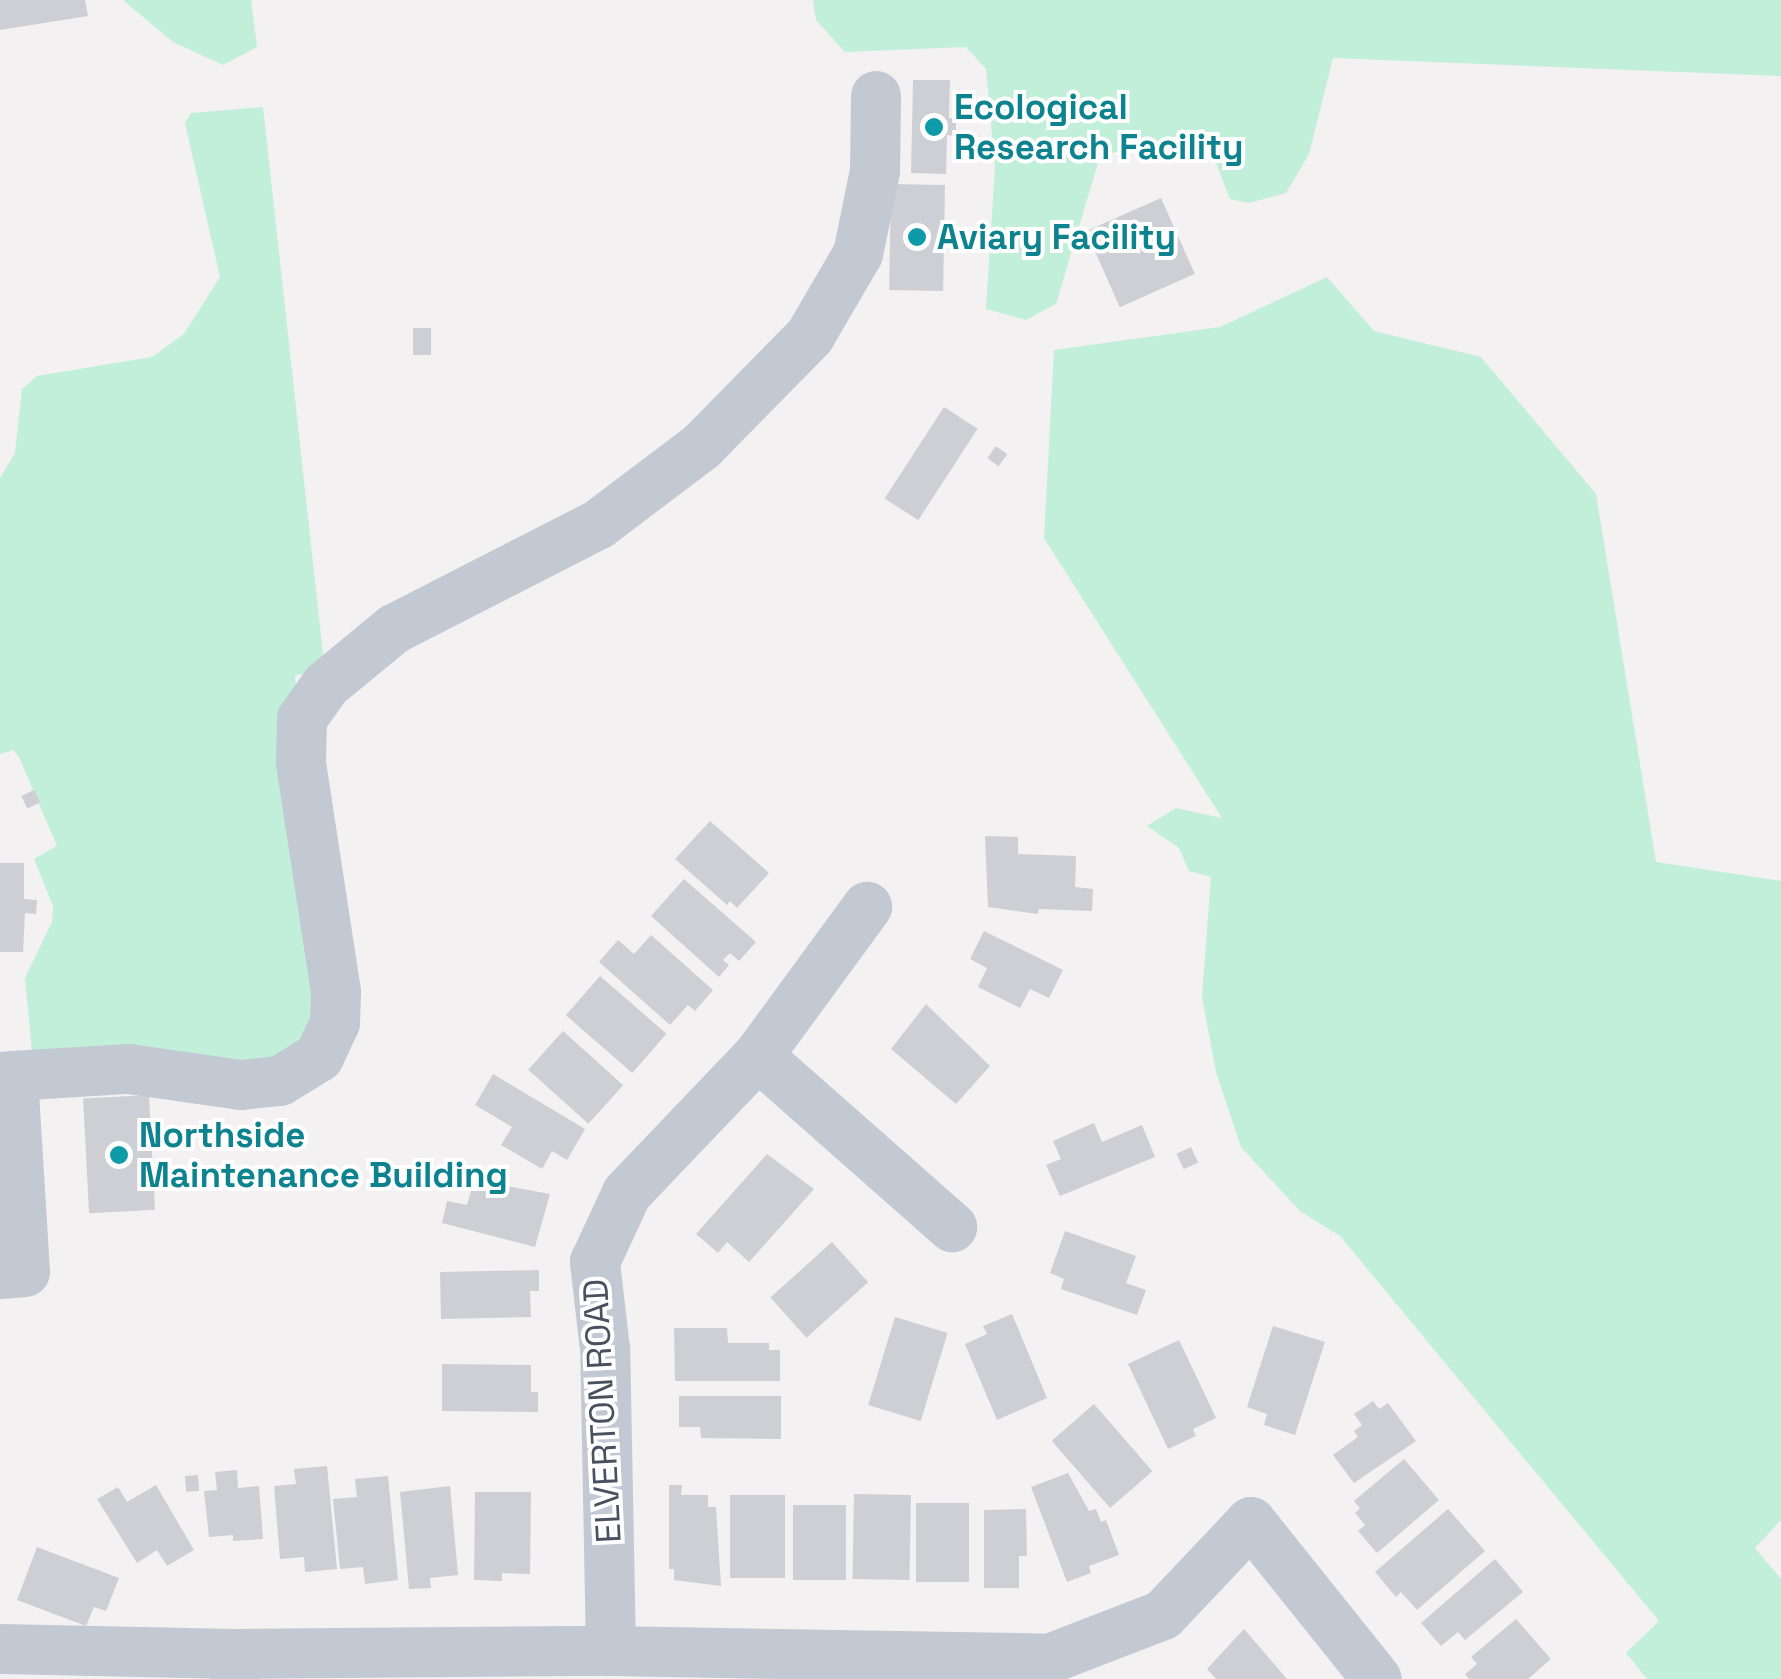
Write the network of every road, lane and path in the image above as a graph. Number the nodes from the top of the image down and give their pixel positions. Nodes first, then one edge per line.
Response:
1 (876, 96) dead end
2 (867, 906) dead end
3 (758, 1056) junction
4 (6, 1076) edge
5 (9, 1172) edge
6 (952, 1227) dead end
7 (0, 1274) edge
8 (0, 1649) edge
9 (611, 1651) junction
10 (235, 1667) edge
11 (1377, 1679) edge

1 - 4 street
2 - 3 street, ELVERTON ROAD
3 - 6 street
3 - 9 street, ELVERTON ROAD
4 - 5 street
5 - 7 street
8 - 10 street
9 - 10 street
9 - 11 street

